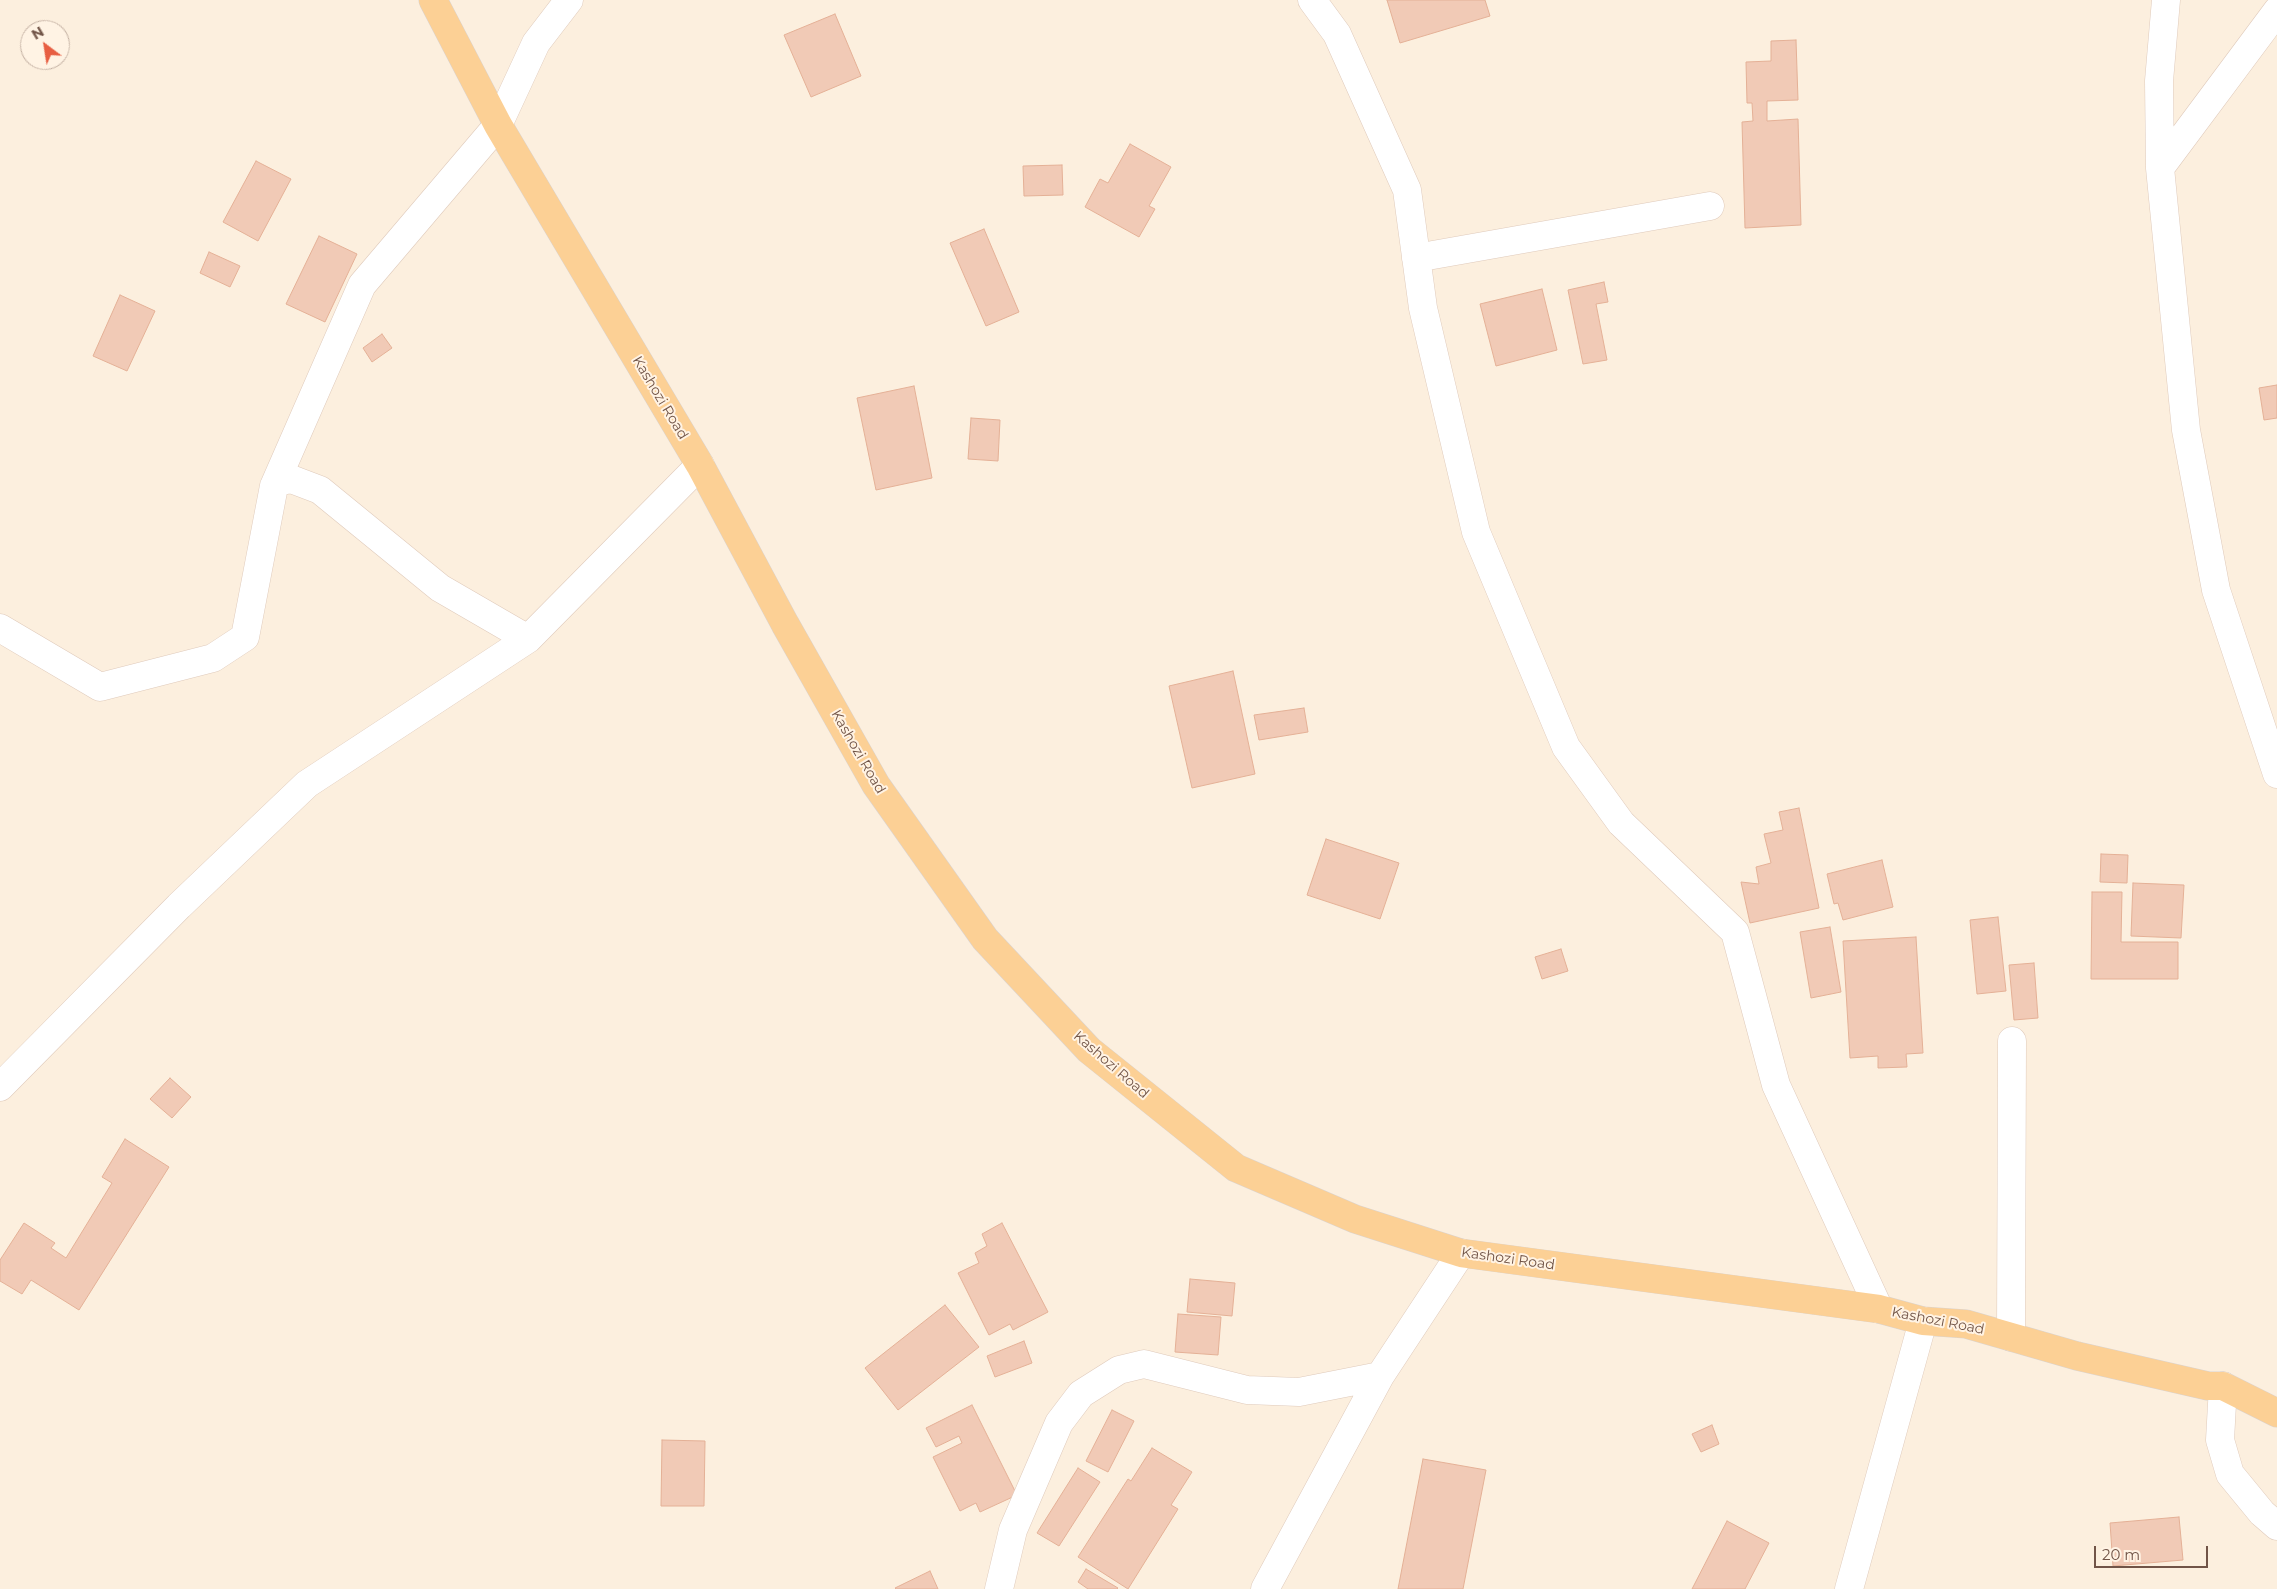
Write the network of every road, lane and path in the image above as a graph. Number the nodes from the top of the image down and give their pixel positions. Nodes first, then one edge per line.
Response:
1 (433, 0) edge
2 (569, 0) edge
3 (1312, 0) edge
4 (2166, 0) edge
5 (2277, 11) edge
6 (498, 125) junction
7 (2160, 168) junction
8 (1710, 206) dead end
9 (1416, 258) junction
10 (700, 465) junction
11 (274, 486) junction
12 (0, 628) edge
13 (528, 639) junction
14 (2277, 774) edge
15 (2012, 1041) dead end
16 (0, 1087) edge
17 (1461, 1253) junction
18 (1879, 1309) junction
19 (1923, 1321) junction
20 (2011, 1337) junction
21 (1380, 1376) junction
22 (2224, 1386) junction
23 (2277, 1413) edge
24 (2277, 1526) edge
25 (999, 1589) edge
26 (1265, 1589) edge
27 (1849, 1589) edge

1 - 6 main road, Kashozi Road
2 - 6 street
3 - 9 street
4 - 7 street
5 - 7 street
6 - 10 main road, Kashozi Road
6 - 11 street
7 - 14 street
8 - 9 street
9 - 18 street
10 - 13 street
10 - 17 main road, Kashozi Road
11 - 12 street
11 - 13 street
13 - 16 street
15 - 20 street
17 - 18 main road, Kashozi Road
17 - 21 street
18 - 19 main road, Kashozi Road
19 - 20 main road, Kashozi Road
19 - 27 street
20 - 22 main road, Kashozi Road
21 - 25 street
21 - 26 street
22 - 23 main road, Kashozi Road
22 - 24 street

